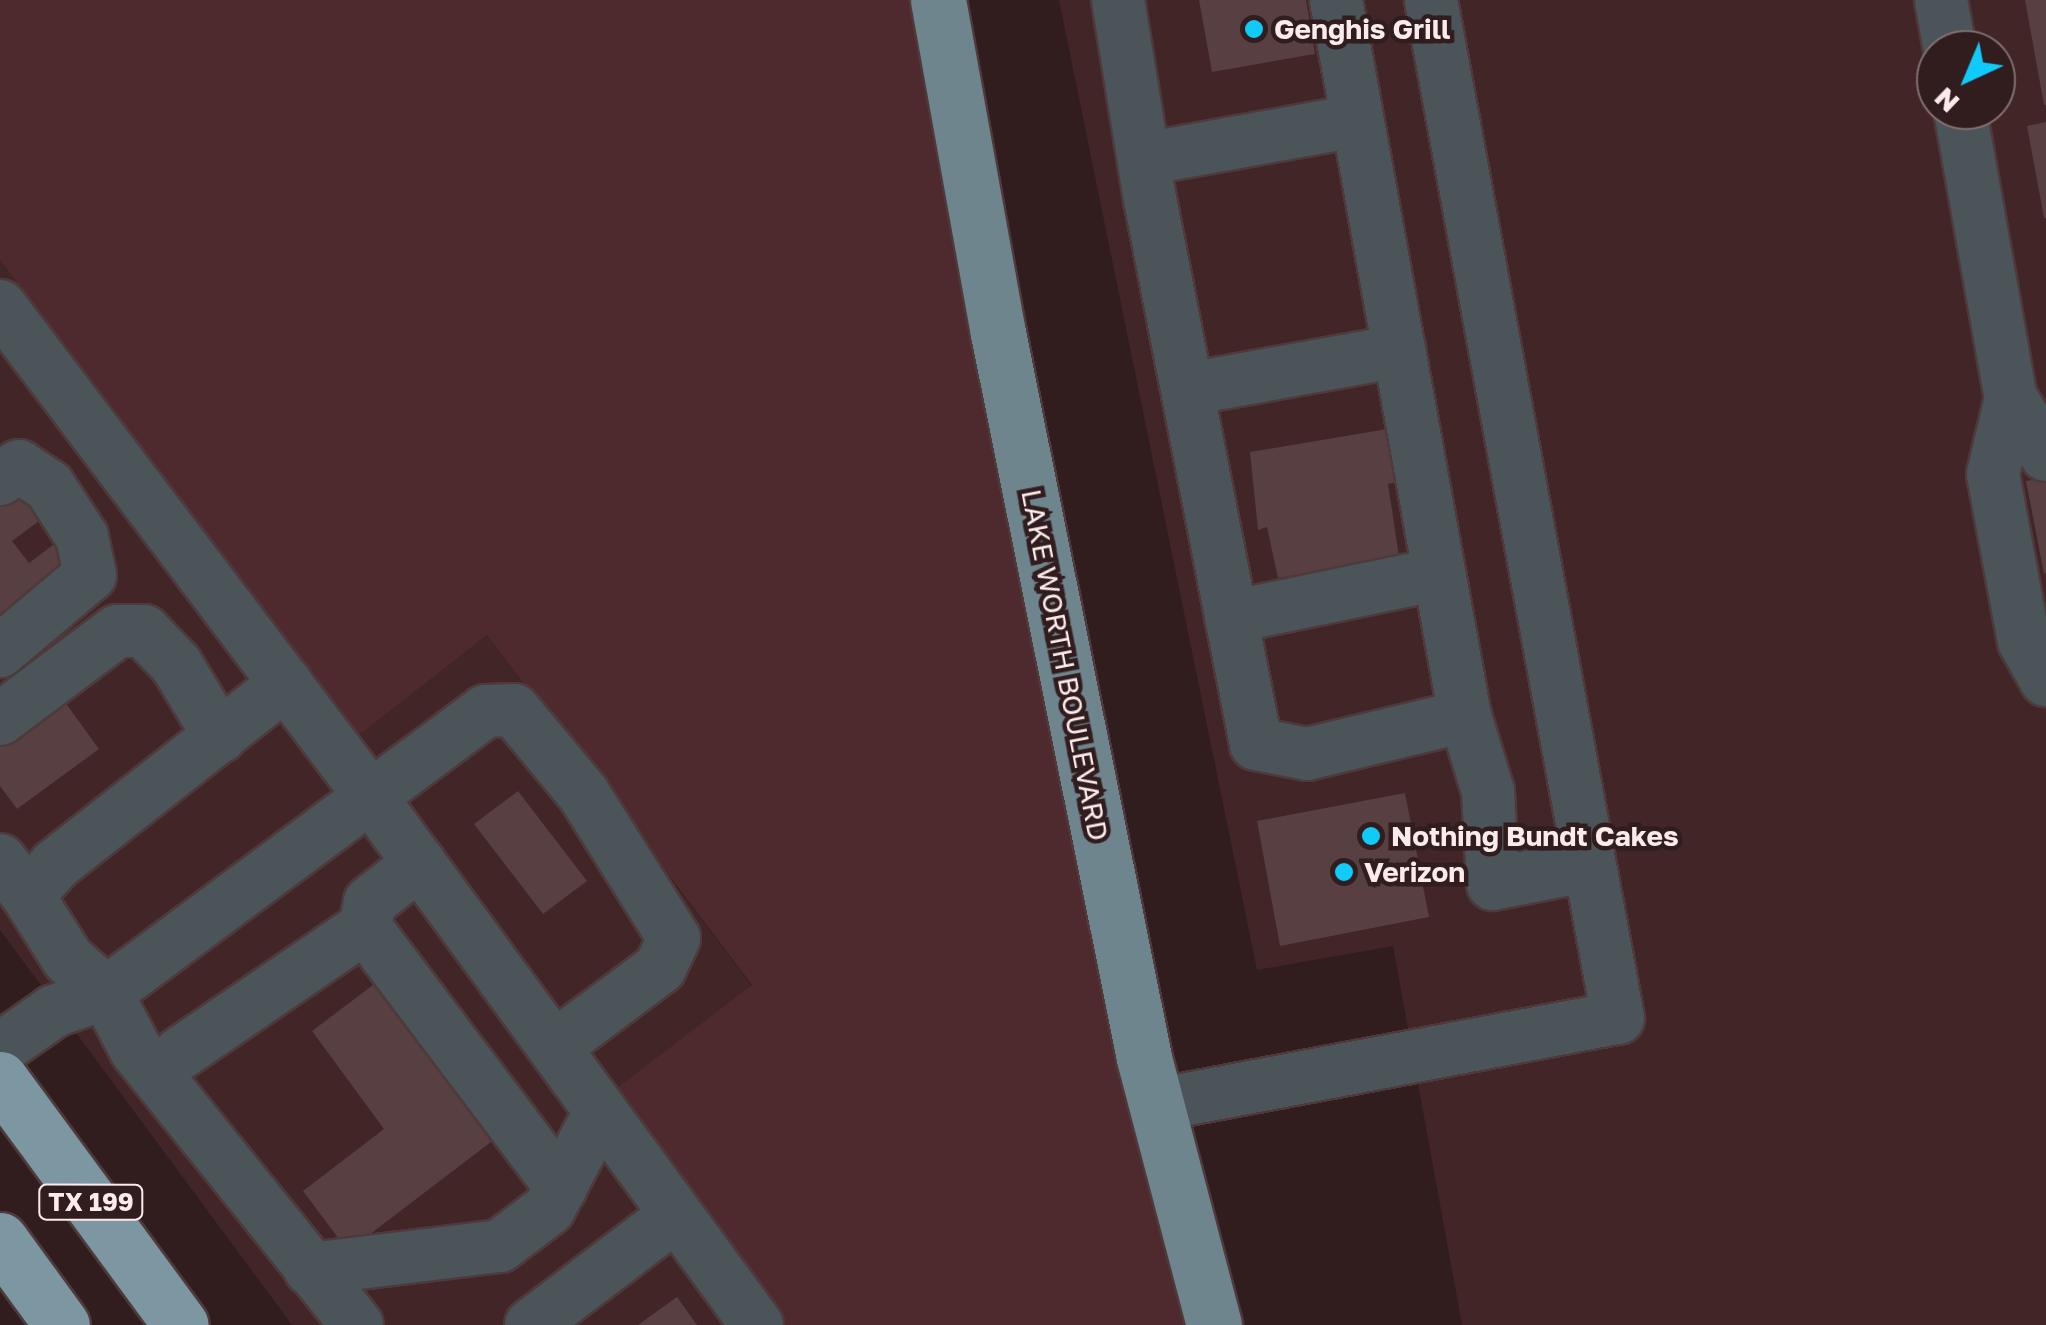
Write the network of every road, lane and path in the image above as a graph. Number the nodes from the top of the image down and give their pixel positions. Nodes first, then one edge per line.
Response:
1 (938, 0) edge
2 (1118, 0) edge
3 (1336, 0) edge
4 (1430, 0) edge
5 (1941, 0) edge
6 (1946, 30) edge
7 (1356, 120) junction
8 (1965, 130) edge
9 (1144, 159) junction
10 (0, 306) edge
11 (1400, 351) junction
12 (2022, 381) edge
13 (1188, 389) junction
14 (82, 415) junction
15 (2046, 455) edge
16 (9, 472) edge
17 (1439, 574) junction
18 (1231, 618) junction
19 (0, 651) edge
20 (2046, 680) edge
21 (286, 684) junction
22 (1465, 716) junction
23 (0, 719) edge
24 (220, 737) junction
25 (373, 800) junction
26 (420, 864) junction
27 (1589, 865) junction
28 (14, 878) edge
29 (365, 928) junction
30 (106, 992) junction
31 (554, 1047) junction
32 (0, 1049) edge
33 (252, 1050) dead end
34 (158, 1052) junction
35 (0, 1079) edge
36 (1156, 1105) junction
37 (600, 1112) junction
38 (20, 1127) edge
39 (561, 1187) junction
40 (676, 1215) junction
41 (0, 1240) edge
42 (310, 1270) junction
43 (62, 1325) edge
44 (181, 1325) edge
45 (357, 1325) edge
46 (531, 1325) edge
47 (757, 1325) edge
48 (1214, 1325) edge

1 - 36 main road, LAKE WORTH BOULEVARD
2 - 9 lane
3 - 7 lane
4 - 27 lane
5 - 6 lane
7 - 9 lane
7 - 11 lane
8 - 12 lane
9 - 13 lane
10 - 14 lane
11 - 13 lane
11 - 17 lane
12 - 15 lane
12 - 20 lane
13 - 18 lane
14 - 16 lane
14 - 21 lane
16 - 19 lane
17 - 18 lane
17 - 22 lane
18 - 22 lane
21 - 24 lane
21 - 25 lane
22 - 27 lane
23 - 24 lane
24 - 28 lane
25 - 26 lane
25 - 30 lane
25 - 31 lane
26 - 29 lane
26 - 31 lane
27 - 36 lane
28 - 30 lane
29 - 34 lane
29 - 39 lane
30 - 32 lane
30 - 34 lane
31 - 37 lane
33 - 34 lane
34 - 42 lane
35 - 38 highway, TX 199
36 - 48 main road, LAKE WORTH BOULEVARD
37 - 39 lane
37 - 40 lane
38 - 44 highway, TX 199
39 - 42 lane
40 - 46 lane
40 - 47 lane
41 - 43 highway, TX 199
42 - 45 lane

